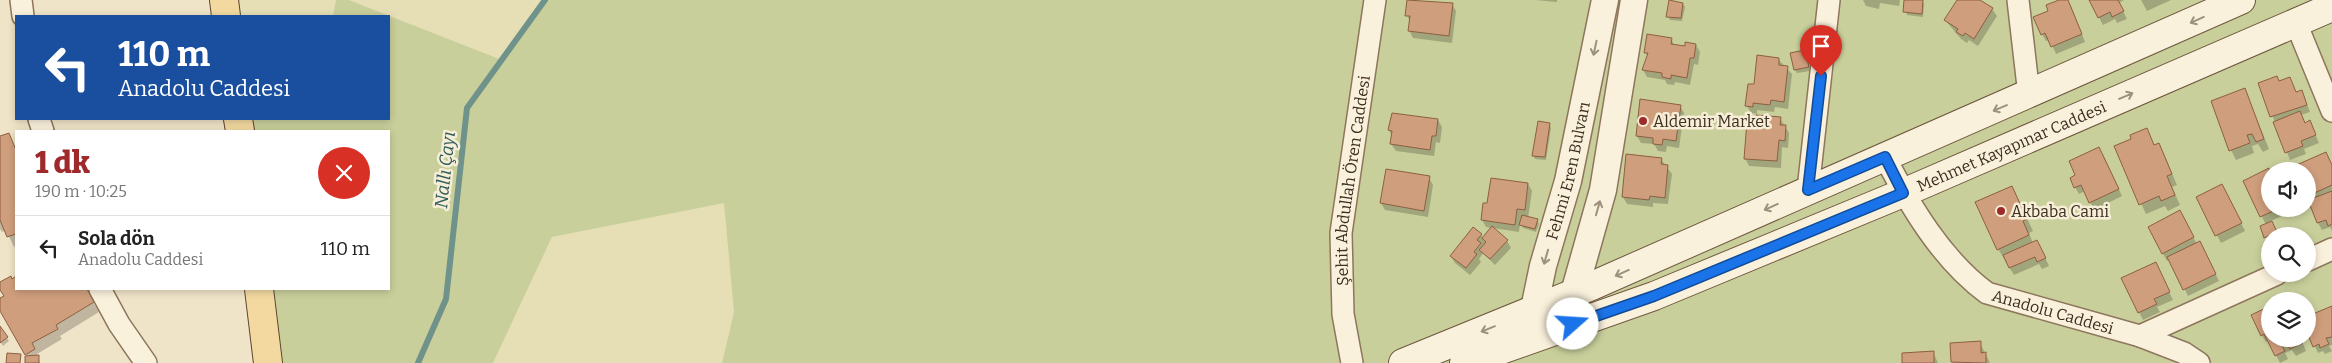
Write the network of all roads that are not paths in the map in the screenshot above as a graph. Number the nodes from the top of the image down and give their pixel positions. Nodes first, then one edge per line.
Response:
1 (21, 0) edge
2 (224, 0) edge
3 (1375, 0) edge
4 (1605, 0) edge
5 (1634, 0) edge
6 (1829, 0) edge
7 (2018, 0) edge
8 (2241, 0) edge
9 (2332, 7) edge
10 (22, 15) edge
11 (226, 15) edge
12 (2296, 23) junction
13 (2029, 95) junction
14 (2332, 110) edge
15 (1885, 157) junction
16 (1808, 190) junction
17 (1903, 193) junction
18 (2332, 249) edge
19 (2316, 256) edge
20 (2261, 281) edge
21 (101, 290) edge
22 (259, 290) edge
23 (1574, 293) junction
24 (1533, 310) junction
25 (1573, 324) junction
26 (2140, 336) junction
27 (1528, 340) junction
28 (146, 363) edge
29 (268, 363) edge
30 (1352, 363) edge
31 (1402, 363) edge
32 (1464, 363) edge
33 (2199, 363) edge

1 - 10 street
2 - 11 main road
3 - 30 street, Şehit Abdullah Ören Caddesi
4 -> 24 street, Fehmi Eren Bulvarı
23 -> 5 street, Fehmi Eren Bulvarı
6 - 16 street
7 - 13 street
8 -> 13 main road
9 - 12 main road, Mehmet Kayapınar Caddesi
12 - 14 street
17 -> 12 main road, Mehmet Kayapınar Caddesi
13 -> 15 main road
15 - 16 main road
15 - 17 street, Anadolu Caddesi
16 -> 23 main road
17 - 25 main road, Mehmet Kayapınar Caddesi
17 - 26 street, Anadolu Caddesi
18 - 19 street
20 - 26 street
21 - 28 street
22 - 29 main road
23 - 24 main road
23 - 25 street, Fehmi Eren Bulvarı
24 - 27 street, Fehmi Eren Bulvarı
24 -> 31 main road
25 - 27 main road, Mehmet Kayapınar Caddesi
26 - 33 street, Anadolu Caddesi
27 - 32 main road, Mehmet Kayapınar Caddesi

